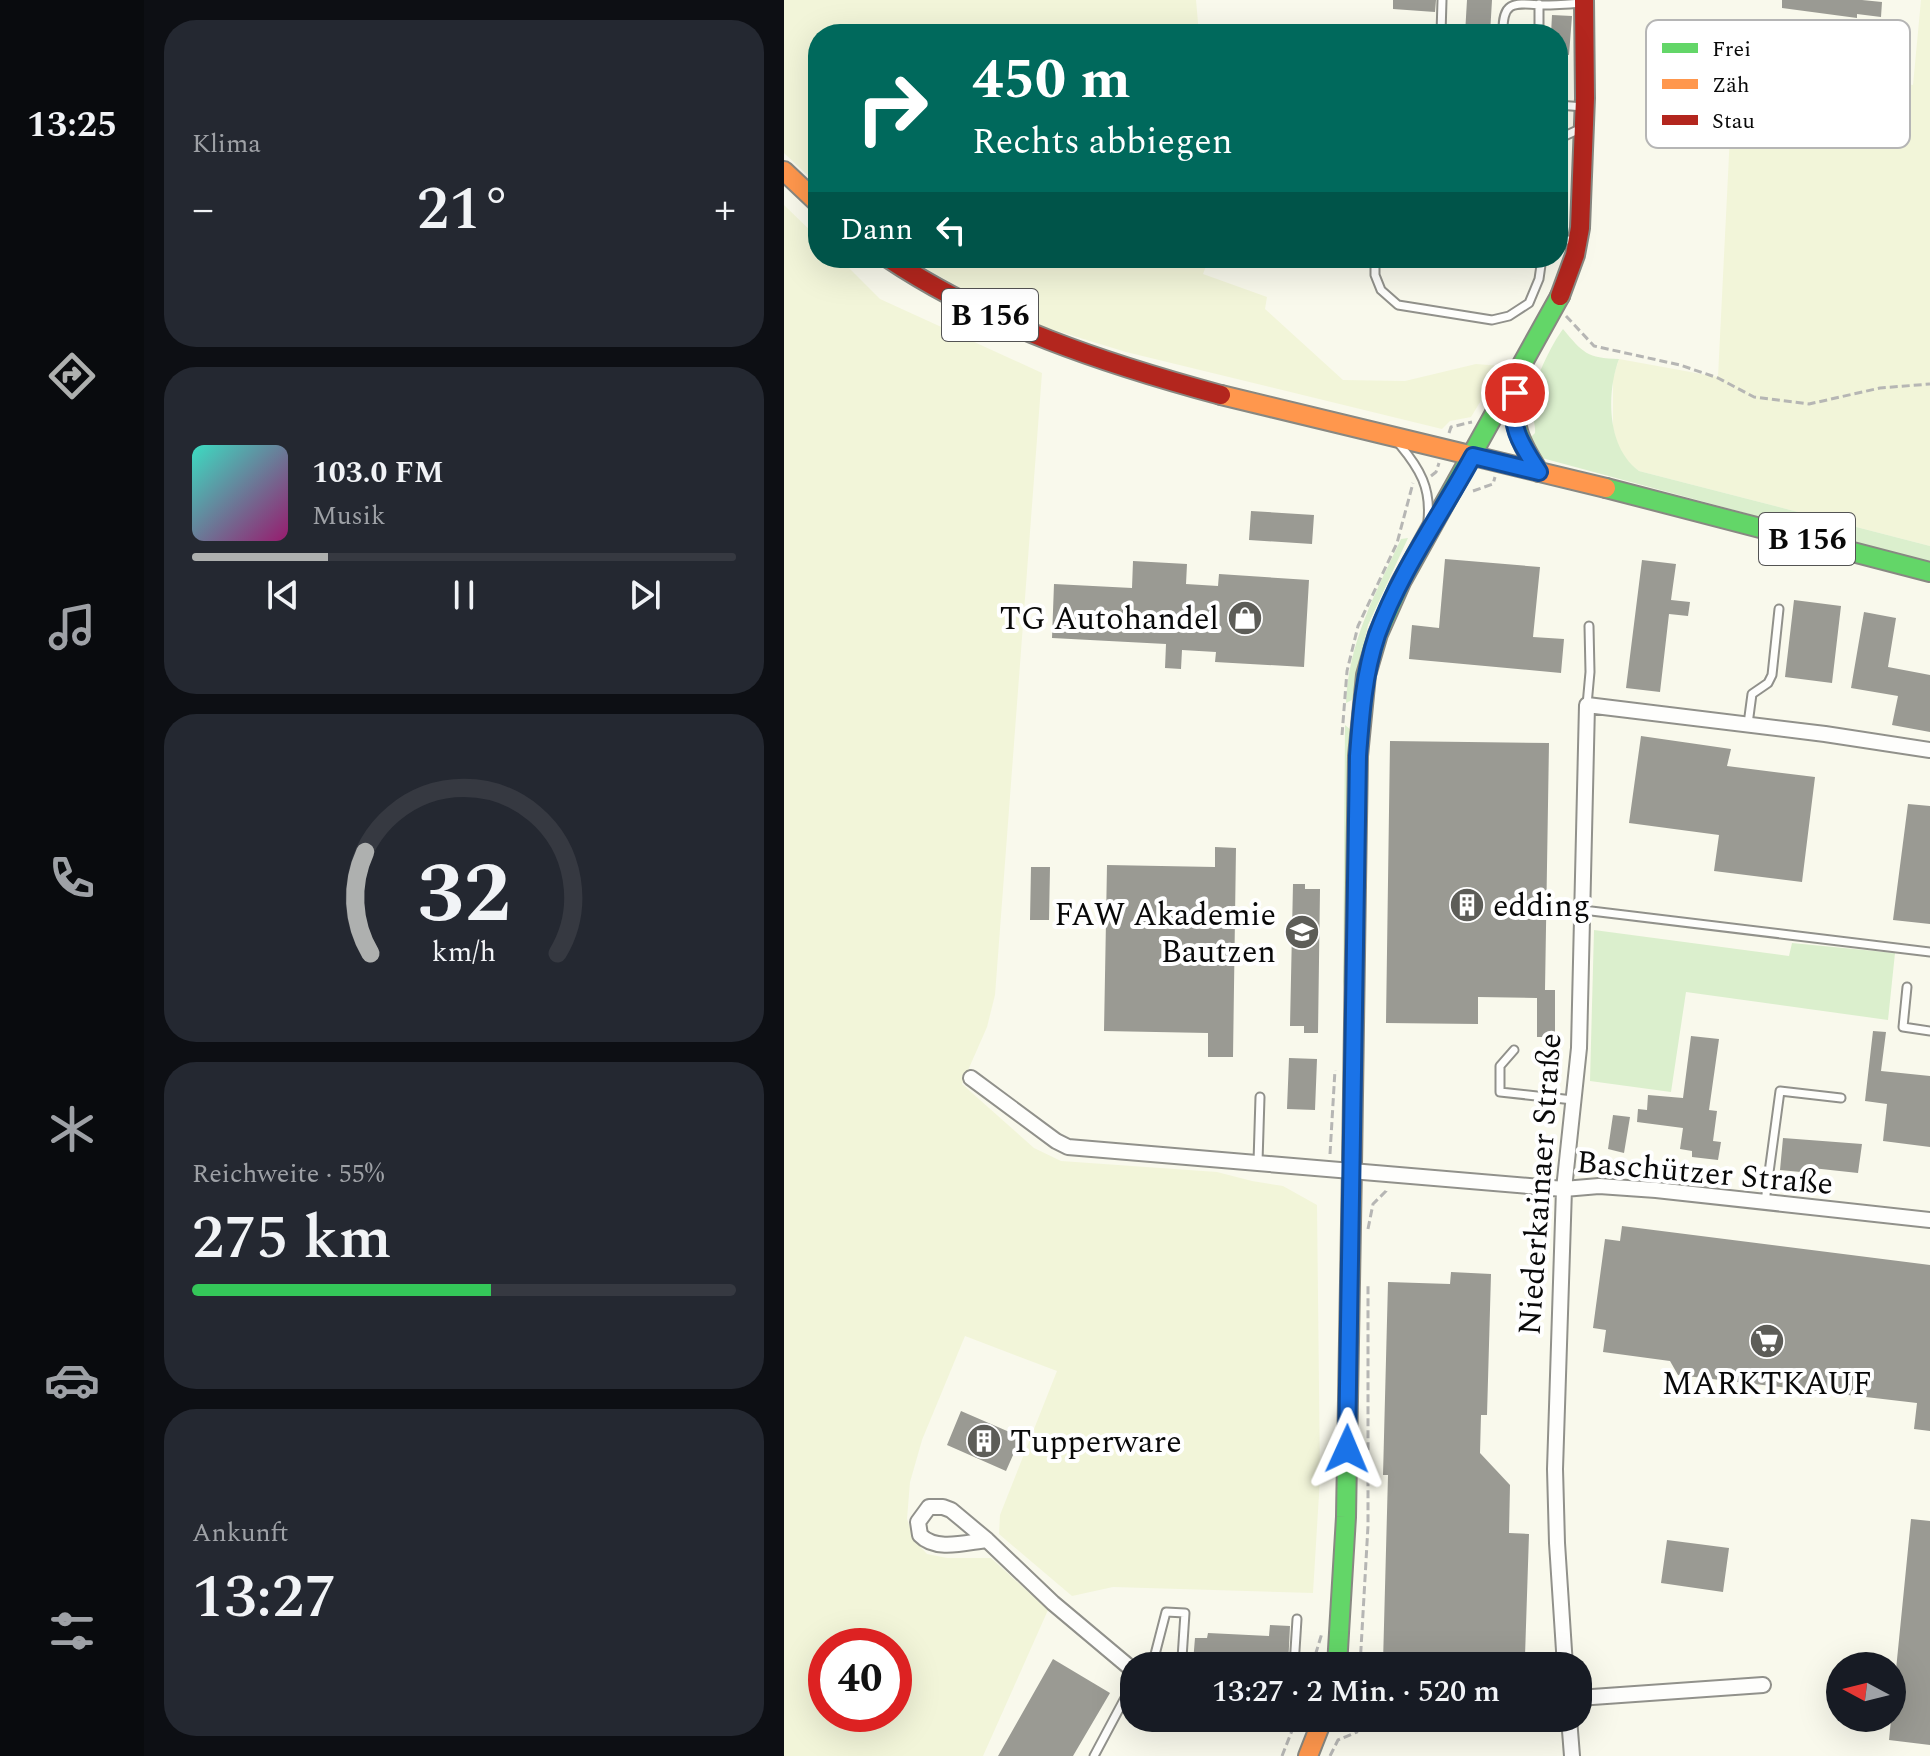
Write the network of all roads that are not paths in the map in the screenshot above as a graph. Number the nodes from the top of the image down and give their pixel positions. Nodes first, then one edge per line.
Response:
1 (1442, 0) edge
2 (1514, 1) edge
3 (1584, 2) edge
4 (1539, 4) junction
5 (1441, 24) edge
6 (1503, 24) edge
7 (1539, 24) edge
8 (1568, 106) edge
9 (1585, 107) junction
10 (1584, 127) junction
11 (1568, 134) edge
12 (784, 171) edge
13 (808, 194) edge
14 (1568, 240) edge
15 (1578, 242) junction
16 (904, 268) edge
17 (1375, 268) edge
18 (1541, 268) edge
19 (1518, 376) junction
20 (1394, 437) junction
21 (1473, 456) junction
22 (1539, 472) junction
23 (1426, 536) junction
24 (1930, 572) edge
25 (1779, 609) dead end
26 (1589, 626) dead end
27 (1587, 705) junction
28 (1748, 724) junction
29 (1930, 750) edge
30 (1582, 910) junction
31 (1930, 952) edge
32 (1907, 987) dead end
33 (1930, 1031) edge
34 (1514, 1050) dead end
35 (971, 1078) dead end
36 (1260, 1097) dead end
37 (1841, 1098) dead end
38 (1575, 1101) junction
39 (1258, 1163) junction
40 (1352, 1171) junction
41 (1564, 1189) junction
42 (1765, 1203) junction
43 (1930, 1220) edge
44 (987, 1540) dead end
45 (1297, 1619) dead end
46 (1156, 1652) edge
47 (1182, 1652) edge
48 (1295, 1652) edge
49 (1338, 1652) edge
50 (1564, 1652) edge
51 (1120, 1659) edge
52 (1763, 1685) dead end
53 (1592, 1697) edge
54 (1120, 1707) edge
55 (1317, 1732) edge
56 (1570, 1732) edge
57 (1094, 1756) edge
58 (1308, 1756) edge
59 (1572, 1756) edge

1 - 5 lane
2 - 4 lane
2 - 6 lane
3 - 4 lane
3 - 9 street
4 - 7 lane
8 - 9 lane
9 - 10 street
10 - 11 lane
10 - 15 street
12 - 13 street
14 - 15 lane
15 - 19 street
16 - 20 street, B 156
17 - 18 lane
19 - 21 street
19 - 22 street
20 - 21 street, B 156
20 - 23 lane
21 - 22 street, B 156
21 - 23 street
22 - 24 street, B 156
23 - 40 street
25 - 28 lane
26 - 27 lane
27 - 28 street
27 - 30 street, Niederkainaer Straße
28 - 29 street
30 - 31 lane
30 - 38 street, Niederkainaer Straße
32 - 33 lane
34 - 38 lane
35 - 39 street, Baschützer Straße
36 - 39 lane
37 - 42 lane
38 - 41 street, Niederkainaer Straße
39 - 40 street, Baschützer Straße
40 - 41 street, Baschützer Straße
40 - 49 street
41 - 42 street, Baschützer Straße
41 - 50 street, Niederkainaer Straße
42 - 43 street, Baschützer Straße
44 - 51 street
45 - 48 lane
46 - 47 lane
52 - 53 street
54 - 57 lane
55 - 58 street
56 - 59 street

